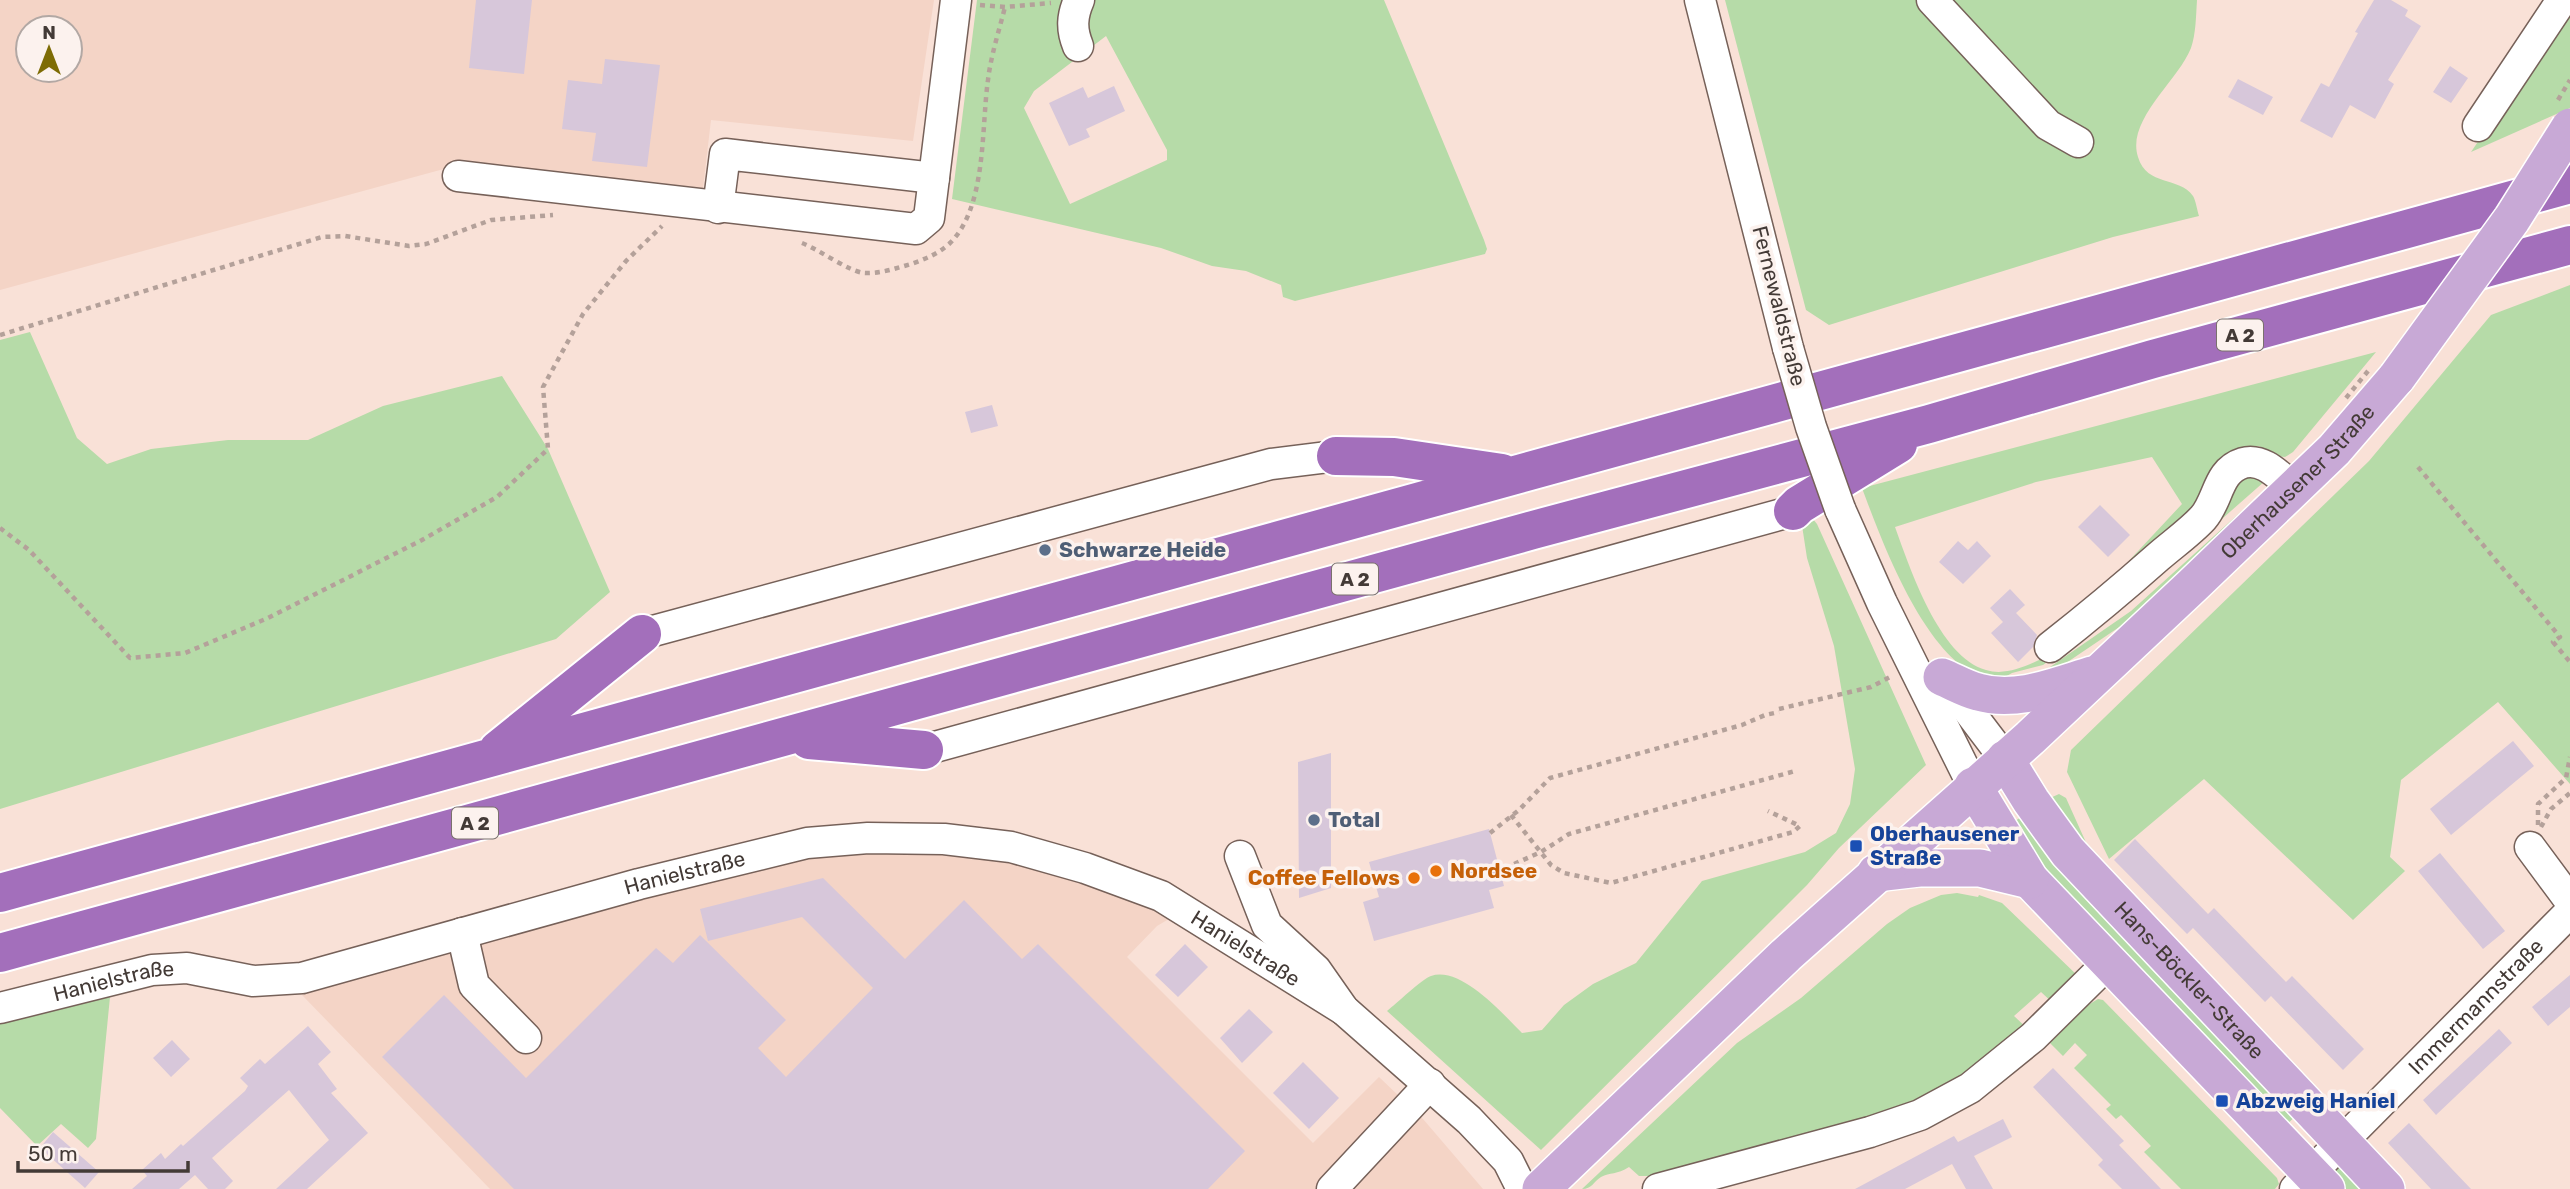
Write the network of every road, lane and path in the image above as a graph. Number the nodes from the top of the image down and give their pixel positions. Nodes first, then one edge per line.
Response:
1 (956, 0) edge
2 (1700, 0) edge
3 (1932, 0) edge
4 (2562, 0) edge
5 (1068, 1) edge
6 (1078, 46) dead end
7 (2478, 126) dead end
8 (2570, 127) edge
9 (2078, 142) dead end
10 (458, 176) dead end
11 (934, 178) junction
12 (2570, 184) edge
13 (718, 208) junction
14 (561, 215) dead end
15 (649, 225) dead end
16 (662, 226) junction
17 (674, 228) dead end
18 (801, 243) dead end
19 (2570, 245) edge
20 (0, 335) edge
21 (1929, 424) junction
22 (1336, 456) joint
23 (2418, 467) dead end
24 (1518, 475) junction
25 (2294, 488) junction
26 (1793, 511) joint
27 (0, 528) edge
28 (1882, 603) junction
29 (642, 634) joint
30 (2050, 647) dead end
31 (2570, 662) edge
32 (2100, 673) junction
33 (1890, 677) dead end
34 (1942, 677) junction
35 (782, 738) junction
36 (924, 750) joint
37 (2570, 757) edge
38 (2005, 759) junction
39 (486, 760) junction
40 (1795, 771) dead end
41 (1973, 786) junction
42 (2570, 793) edge
43 (1768, 811) dead end
44 (1511, 815) junction
45 (1490, 834) dead end
46 (2533, 840) junction
47 (1541, 852) junction
48 (1240, 856) dead end
49 (1505, 869) dead end
50 (1877, 873) junction
51 (2030, 880) junction
52 (0, 893) edge
53 (2570, 901) edge
54 (2570, 912) edge
55 (462, 933) junction
56 (0, 953) edge
57 (2108, 963) junction
58 (0, 1009) edge
59 (1345, 1010) junction
60 (526, 1038) dead end
61 (1430, 1084) junction
62 (2343, 1141) junction
63 (2311, 1184) edge
64 (1332, 1189) edge
65 (1522, 1189) edge
66 (1541, 1189) edge
67 (1658, 1189) edge
68 (2386, 1189) edge

1 - 11 street
2 - 28 street, Fernewaldstraße, bridge
3 - 9 street
4 - 7 street
5 - 6 street
5 - 18 path
8 - 25 main road, Oberhausener Straße, bridge
10 - 13 street
11 - 13 street
11 - 13 street
12 - 24 highway
14 - 20 path
15 - 16 path
16 - 17 path
16 - 27 path
19 - 21 highway, A 2
21 - 26 highway
21 - 35 highway, A 2
22 - 24 highway
22 - 29 street
23 - 31 path
24 - 39 highway
25 - 30 street
25 - 32 main road, Oberhausener Straße
26 - 36 street
28 - 34 street, Fernewaldstraße
28 - 41 street, Fernewaldstraße
29 - 39 highway
32 - 34 main road, Fernewaldstraße
32 - 38 main road, Oberhausener Straße
33 - 44 path
34 - 38 street, Fernewaldstraße
35 - 36 highway
35 - 56 highway, A 2
37 - 46 path
38 - 41 main road, Oberhausener Straße
38 - 62 main road, Hans-Böckler-Straße
39 - 52 highway
40 - 47 path
41 - 50 main road, Oberhausener Straße
41 - 51 main road
42 - 46 path
43 - 47 path
44 - 45 path
44 - 47 path
46 - 53 street
47 - 49 path
48 - 59 street, Hanielstraße
50 - 51 main road
50 - 66 main road, Oberhausener Straße
51 - 57 main road
54 - 62 street, Immermannstraße
55 - 58 street, Hanielstraße
55 - 59 street, Hanielstraße
55 - 60 street
57 - 63 main road
57 - 67 street
59 - 61 street, Hanielstraße
61 - 64 street
61 - 65 street, Hanielstraße
62 - 63 street, Immermannstraße
62 - 68 main road, Hans-Böckler-Straße

